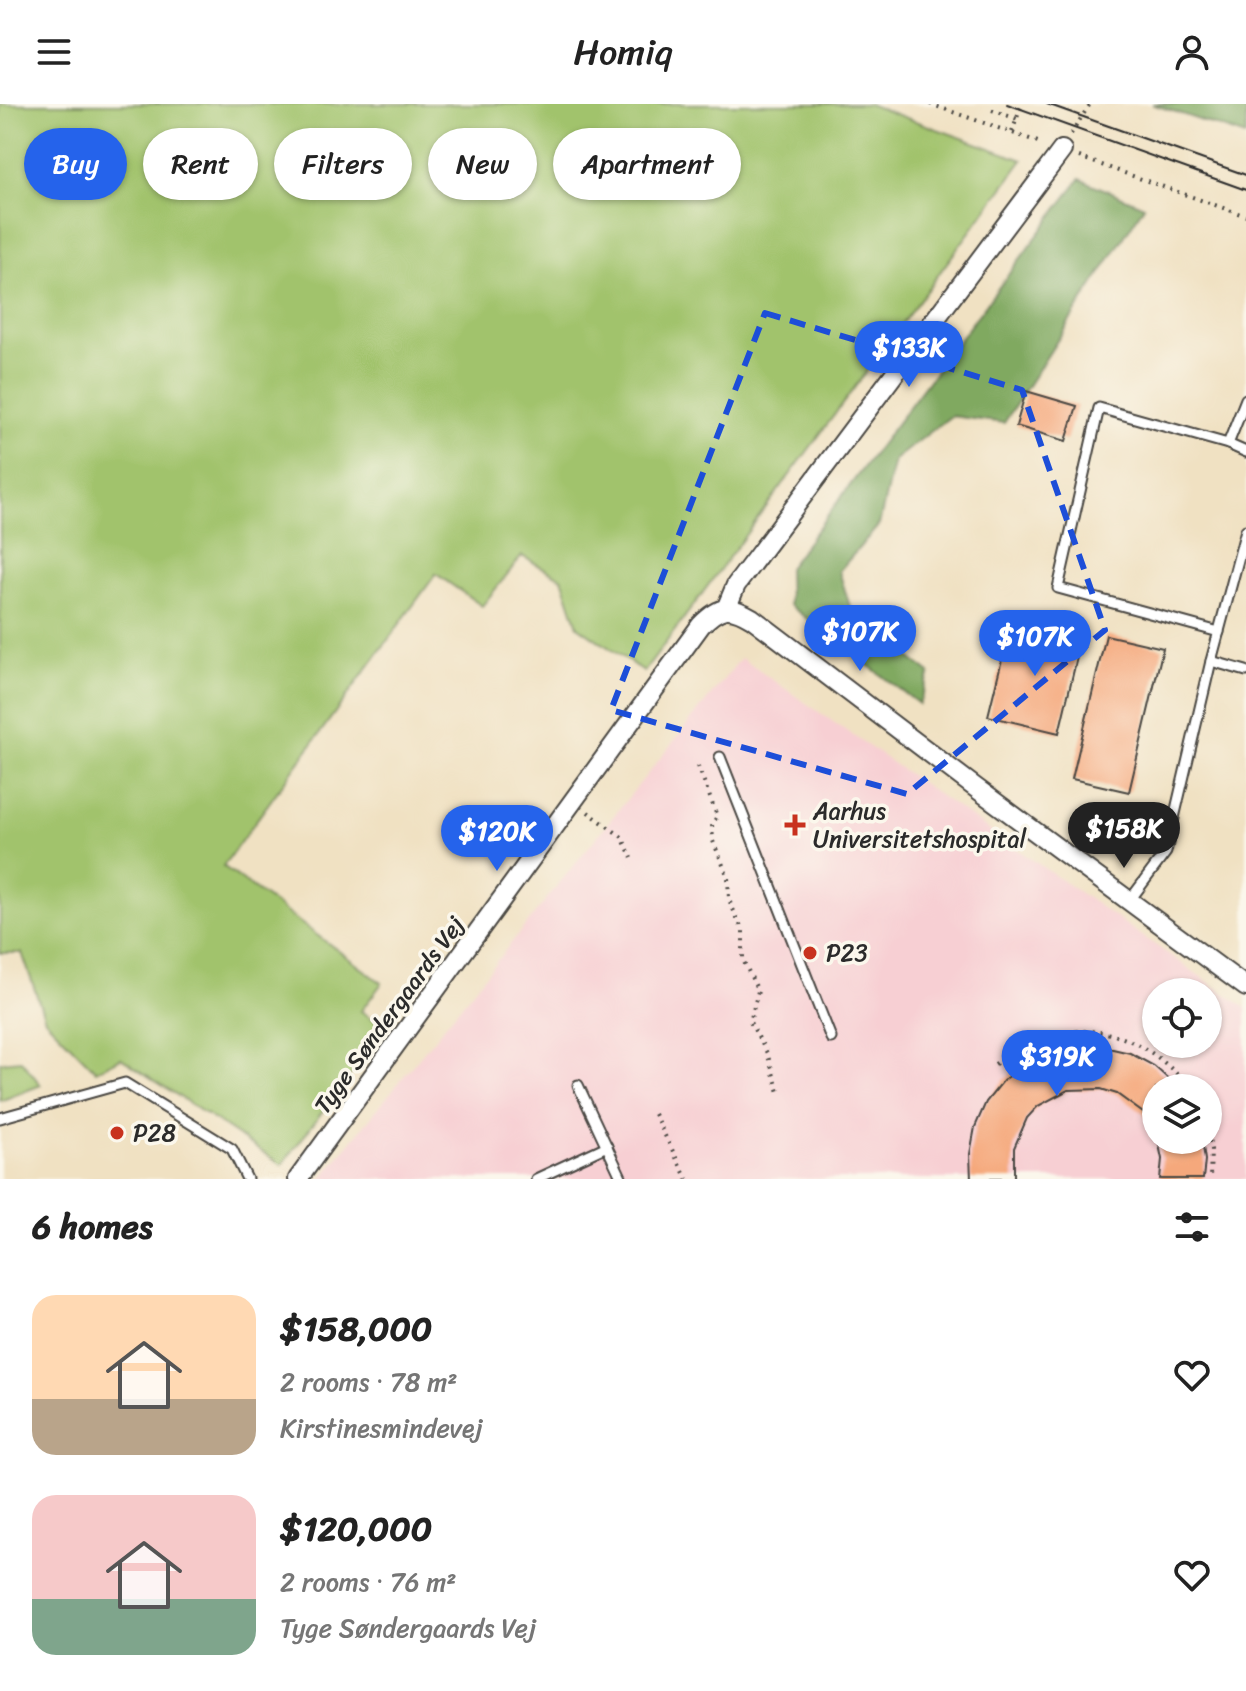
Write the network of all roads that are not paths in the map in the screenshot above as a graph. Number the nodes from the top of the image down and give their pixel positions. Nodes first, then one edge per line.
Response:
1 (1062, 150) road end
2 (1246, 399) edge
3 (1228, 444) junction
4 (1246, 452) edge
5 (1246, 530) edge
6 (726, 609) junction
7 (1219, 632) junction
8 (1211, 661) junction
9 (1246, 671) edge
10 (720, 757) dead end
11 (1130, 900) junction
12 (1246, 987) edge
13 (831, 1038) dead end
14 (578, 1085) dead end
15 (0, 1118) edge
16 (607, 1146) junction
17 (247, 1179) edge
18 (298, 1179) edge
19 (537, 1179) edge
20 (622, 1179) edge

1 - 6 street, Tyge Søndergaards Vej
2 - 3 lane
3 - 4 lane
3 - 7 lane
5 - 7 lane
6 - 11 street
6 - 18 street, Tyge Søndergaards Vej
7 - 8 lane
8 - 9 lane
8 - 11 lane
10 - 13 lane
11 - 12 street
14 - 16 lane
15 - 17 lane
16 - 19 lane
16 - 20 lane

